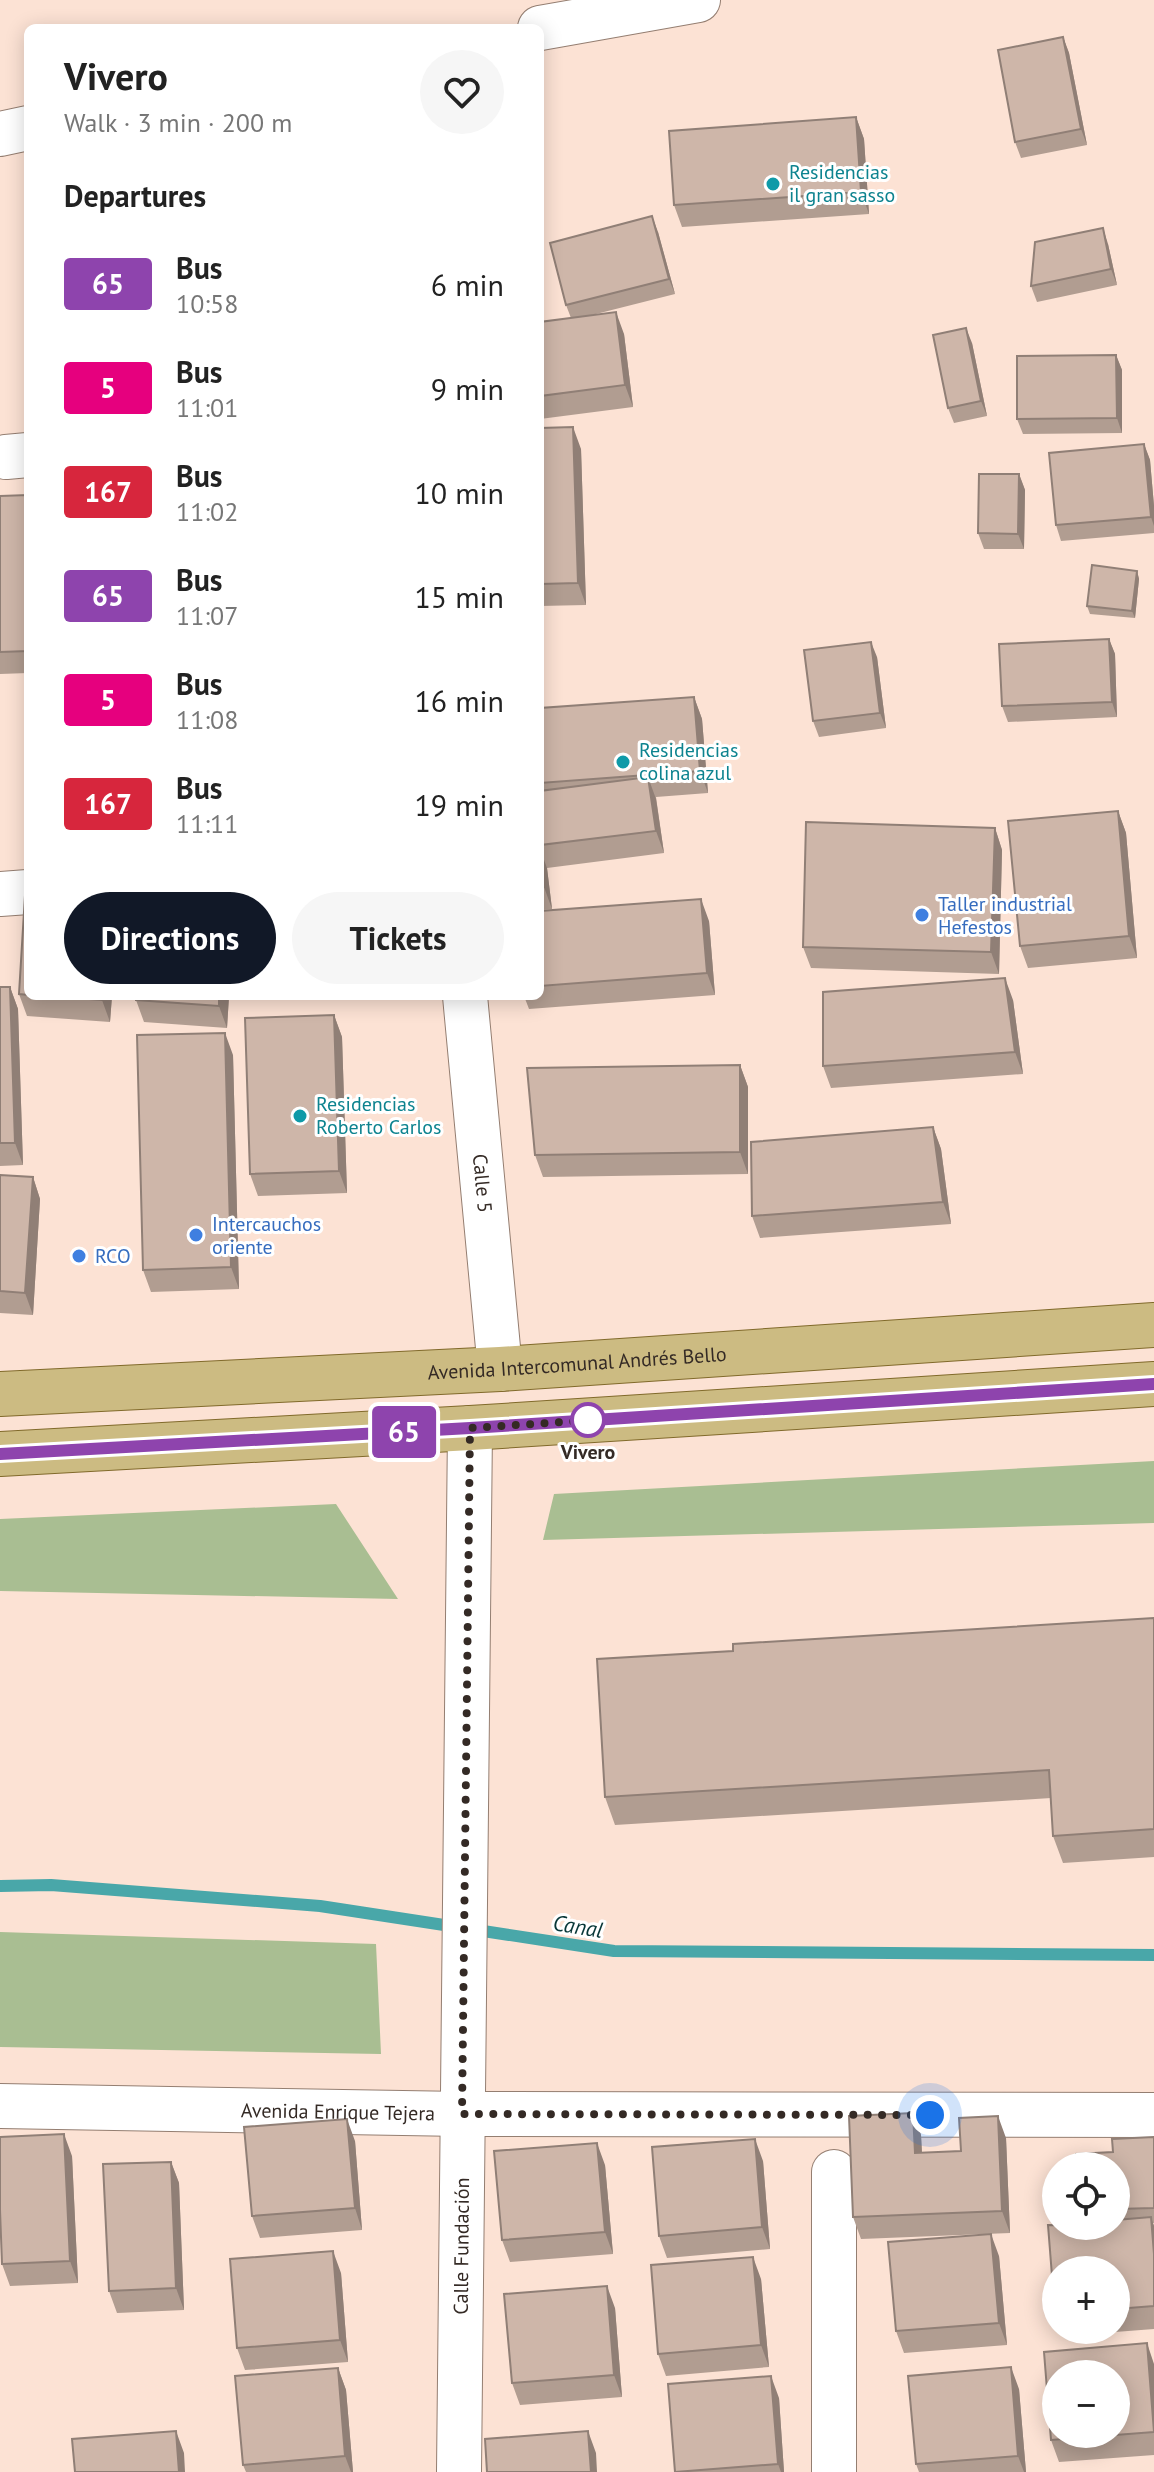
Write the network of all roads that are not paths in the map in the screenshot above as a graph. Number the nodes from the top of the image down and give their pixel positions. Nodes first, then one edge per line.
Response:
1 (698, 0) edge
2 (544, 27) edge
3 (24, 129) edge
4 (0, 134) edge
5 (24, 892) edge
6 (0, 894) edge
7 (465, 1000) edge
8 (1154, 1325) edge
9 (500, 1369) junction
10 (1154, 1384) edge
11 (0, 1394) edge
12 (470, 1428) junction
13 (0, 1454) edge
14 (0, 2106) edge
15 (462, 2114) junction
16 (1154, 2115) edge
17 (834, 2172) dead end
18 (459, 2472) edge
19 (834, 2472) edge

1 - 2 street
3 - 4 street
5 - 6 street
7 - 9 street, Calle 5
8 - 9 main road, Avenida Intercomunal Andrés Bello
9 - 11 main road, Avenida Intercomunal Andrés Bello
10 - 12 main road
12 - 13 main road
12 - 15 street, Calle Fundación
14 - 15 street, Avenida Enrique Tejera
15 - 16 street, Avenida Enrique Tejera
15 - 18 street, Calle Fundación
17 - 19 street

